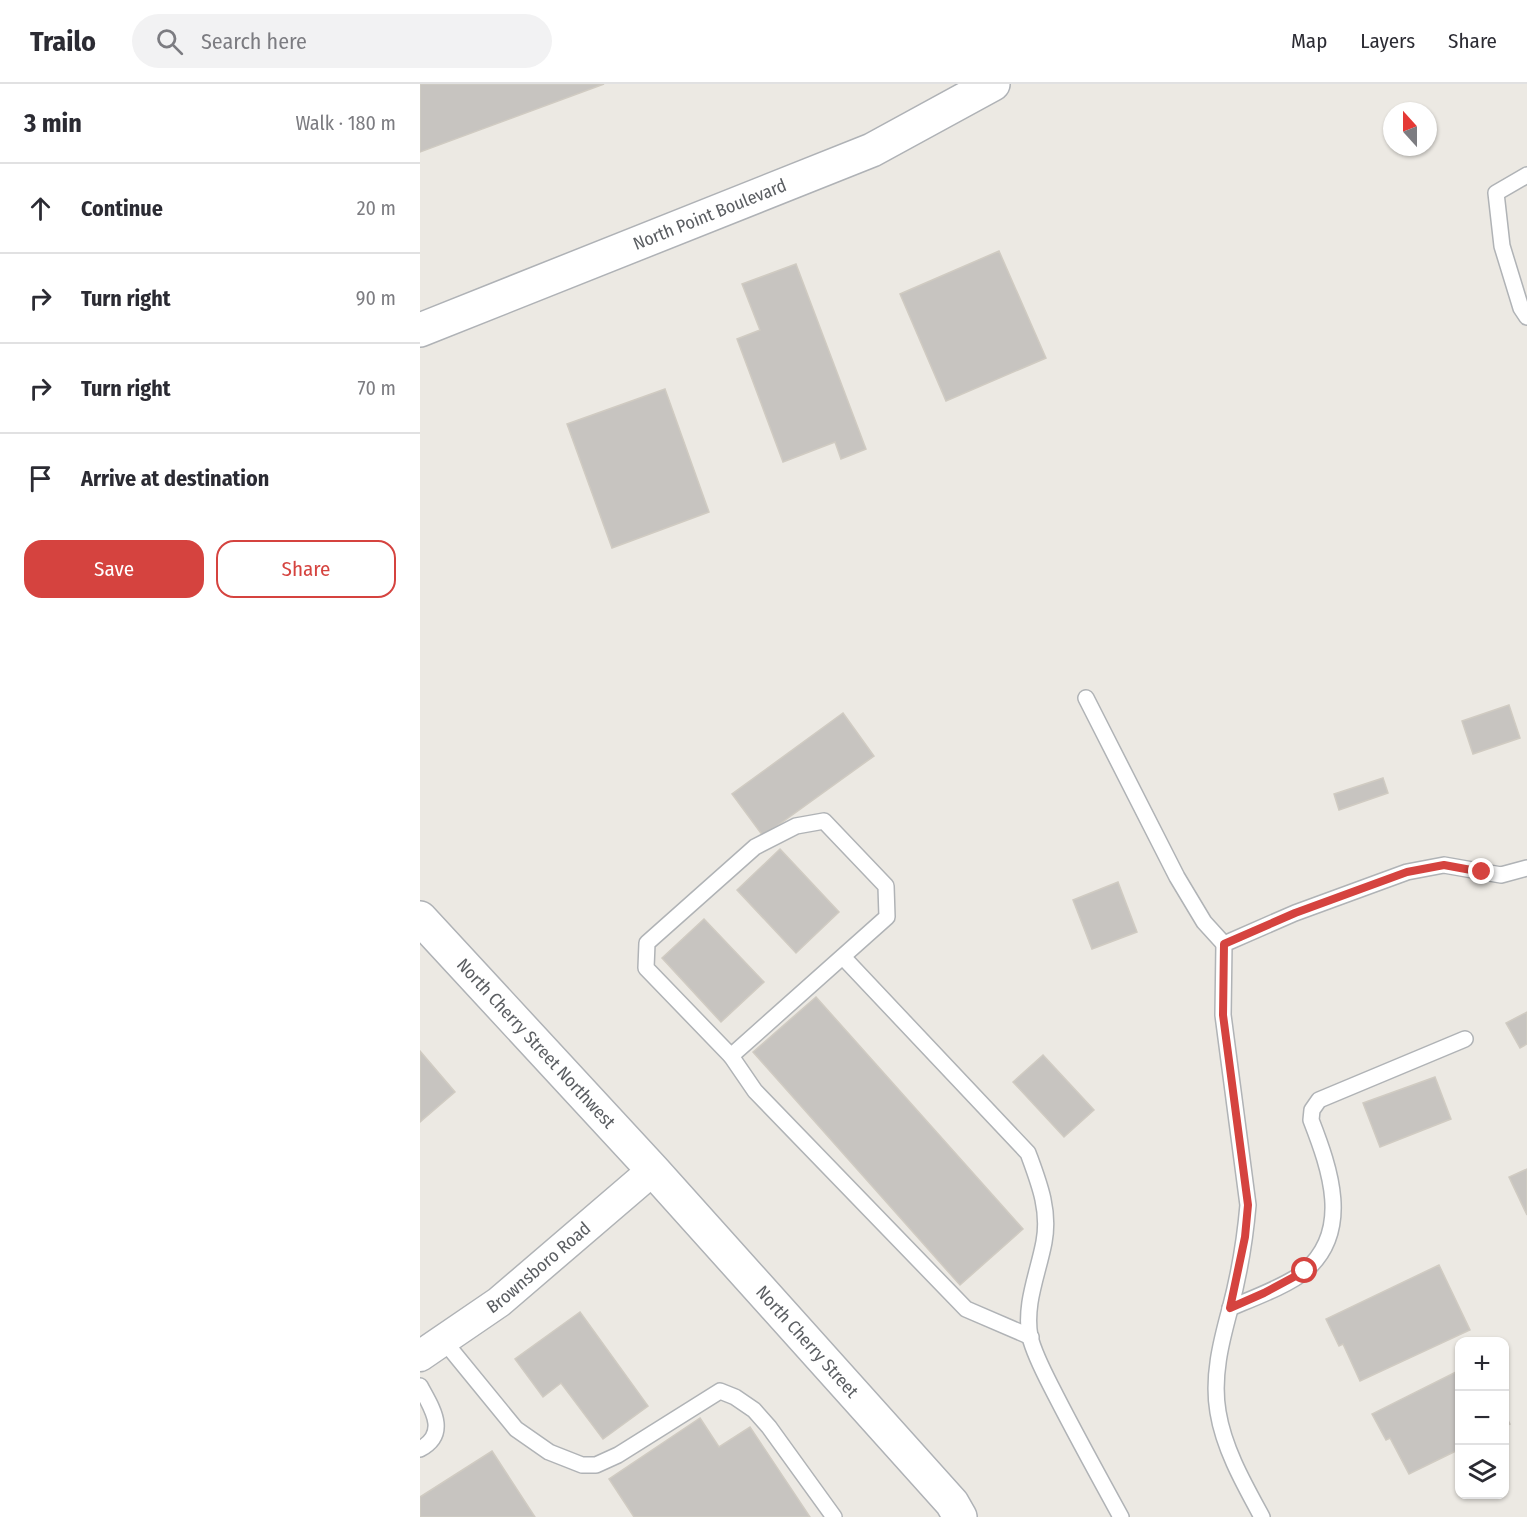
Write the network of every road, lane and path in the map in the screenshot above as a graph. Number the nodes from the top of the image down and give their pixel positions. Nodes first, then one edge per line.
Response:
1 (993, 84) edge
2 (1527, 175) edge
3 (1527, 317) edge
4 (420, 330) edge
5 (1086, 698) dead end
6 (1527, 868) edge
7 (420, 918) edge
8 (1224, 944) junction
9 (843, 957) junction
10 (1465, 1039) dead end
11 (731, 1056) junction
12 (652, 1170) junction
13 (1230, 1308) junction
14 (1030, 1337) junction
15 (432, 1348) edge
16 (420, 1386) edge
17 (420, 1449) edge
18 (834, 1517) edge
19 (960, 1517) edge
20 (1121, 1517) edge
21 (1262, 1517) edge

1 - 4 main road, North Point Boulevard
2 - 3 lane
5 - 8 lane
6 - 8 lane
7 - 12 main road, North Cherry Street Northwest
8 - 13 lane
9 - 11 lane
9 - 11 lane
9 - 14 lane
10 - 13 lane
11 - 14 lane
12 - 15 street, Brownsboro Road
12 - 19 main road, North Cherry Street
13 - 21 lane
14 - 20 lane
15 - 18 lane
16 - 17 lane

